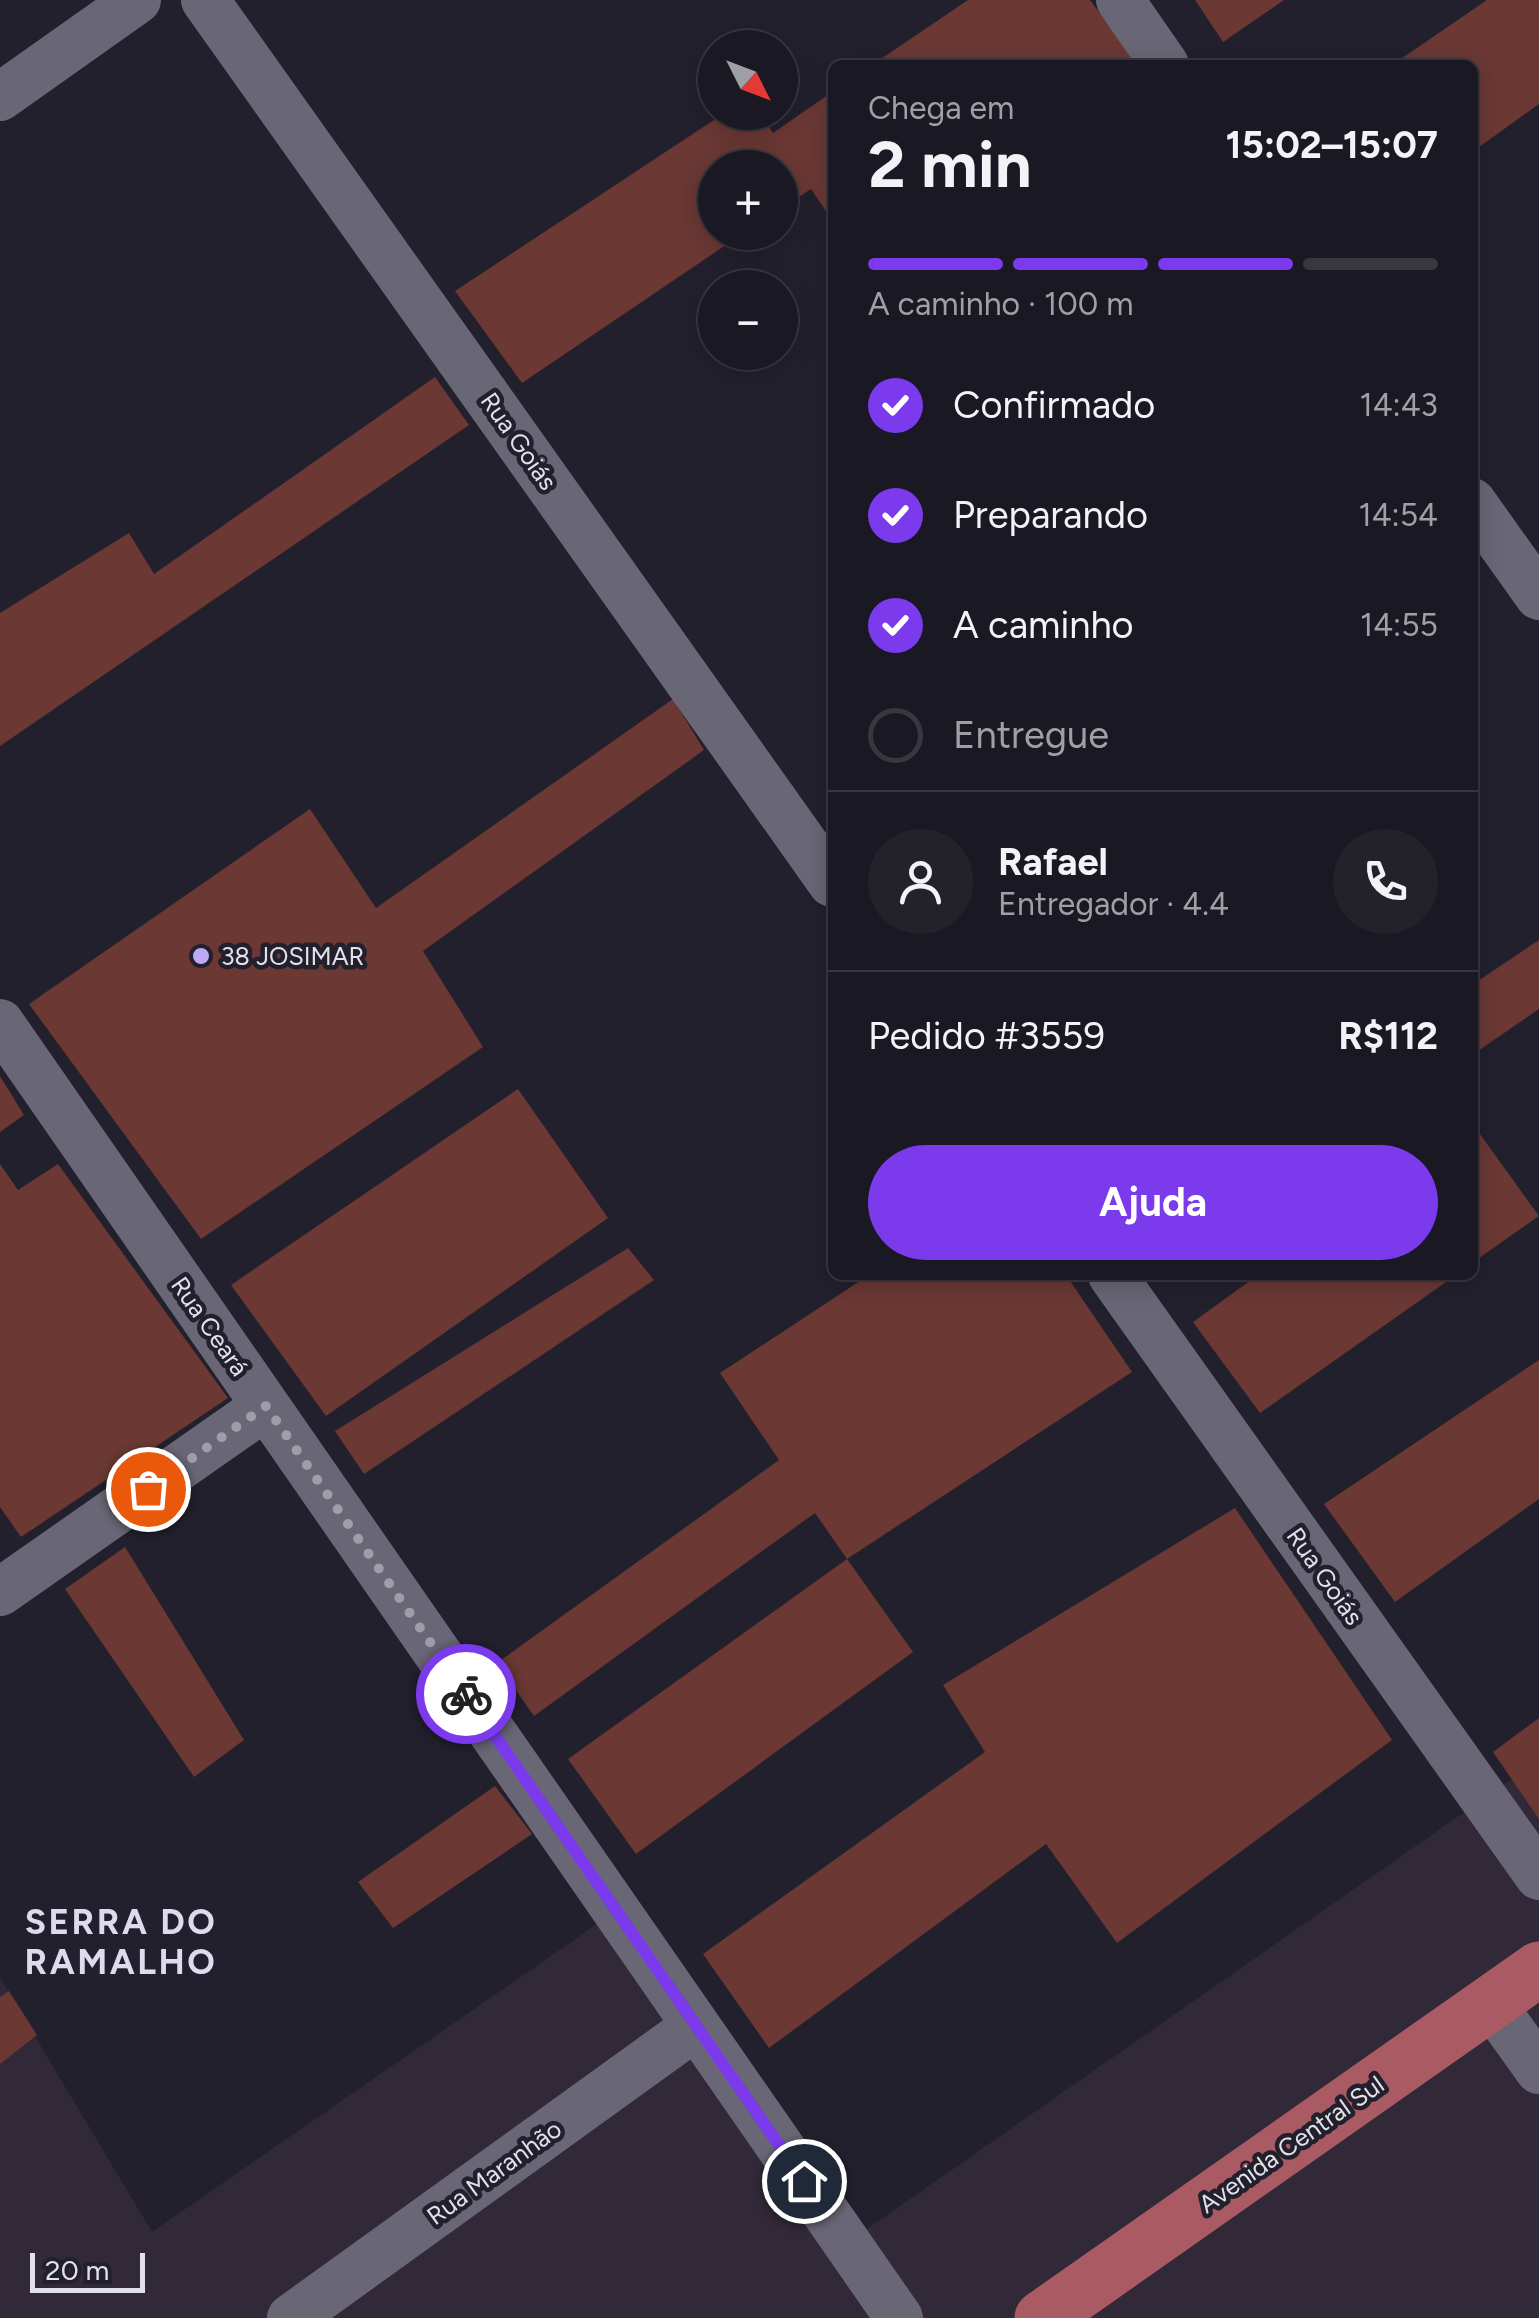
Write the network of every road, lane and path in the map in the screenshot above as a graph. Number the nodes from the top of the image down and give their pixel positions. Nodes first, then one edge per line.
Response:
1 (137, 0) edge
2 (205, 0) edge
3 (1120, 0) edge
4 (1162, 60) edge
5 (0, 96) edge
6 (1478, 510) edge
7 (1539, 596) edge
8 (828, 877) edge
9 (0, 1023) edge
10 (1116, 1280) edge
11 (266, 1406) junction
12 (0, 1592) edge
13 (1539, 1876) edge
14 (1539, 1969) edge
15 (1491, 2003) junction
16 (696, 2026) junction
17 (1539, 2070) edge
18 (291, 2318) edge
19 (898, 2318) edge
20 (1042, 2318) edge

1 - 5 street
2 - 8 street, Rua Goiás
3 - 4 street
6 - 7 street
9 - 11 street, Rua Ceará
10 - 13 street, Rua Goiás
11 - 12 street
11 - 16 street, Rua Ceará
14 - 15 main road, Avenida Central Sul
15 - 17 street
15 - 20 main road, Avenida Central Sul
16 - 18 street, Rua Maranhão
16 - 19 street, Rua Ceará

